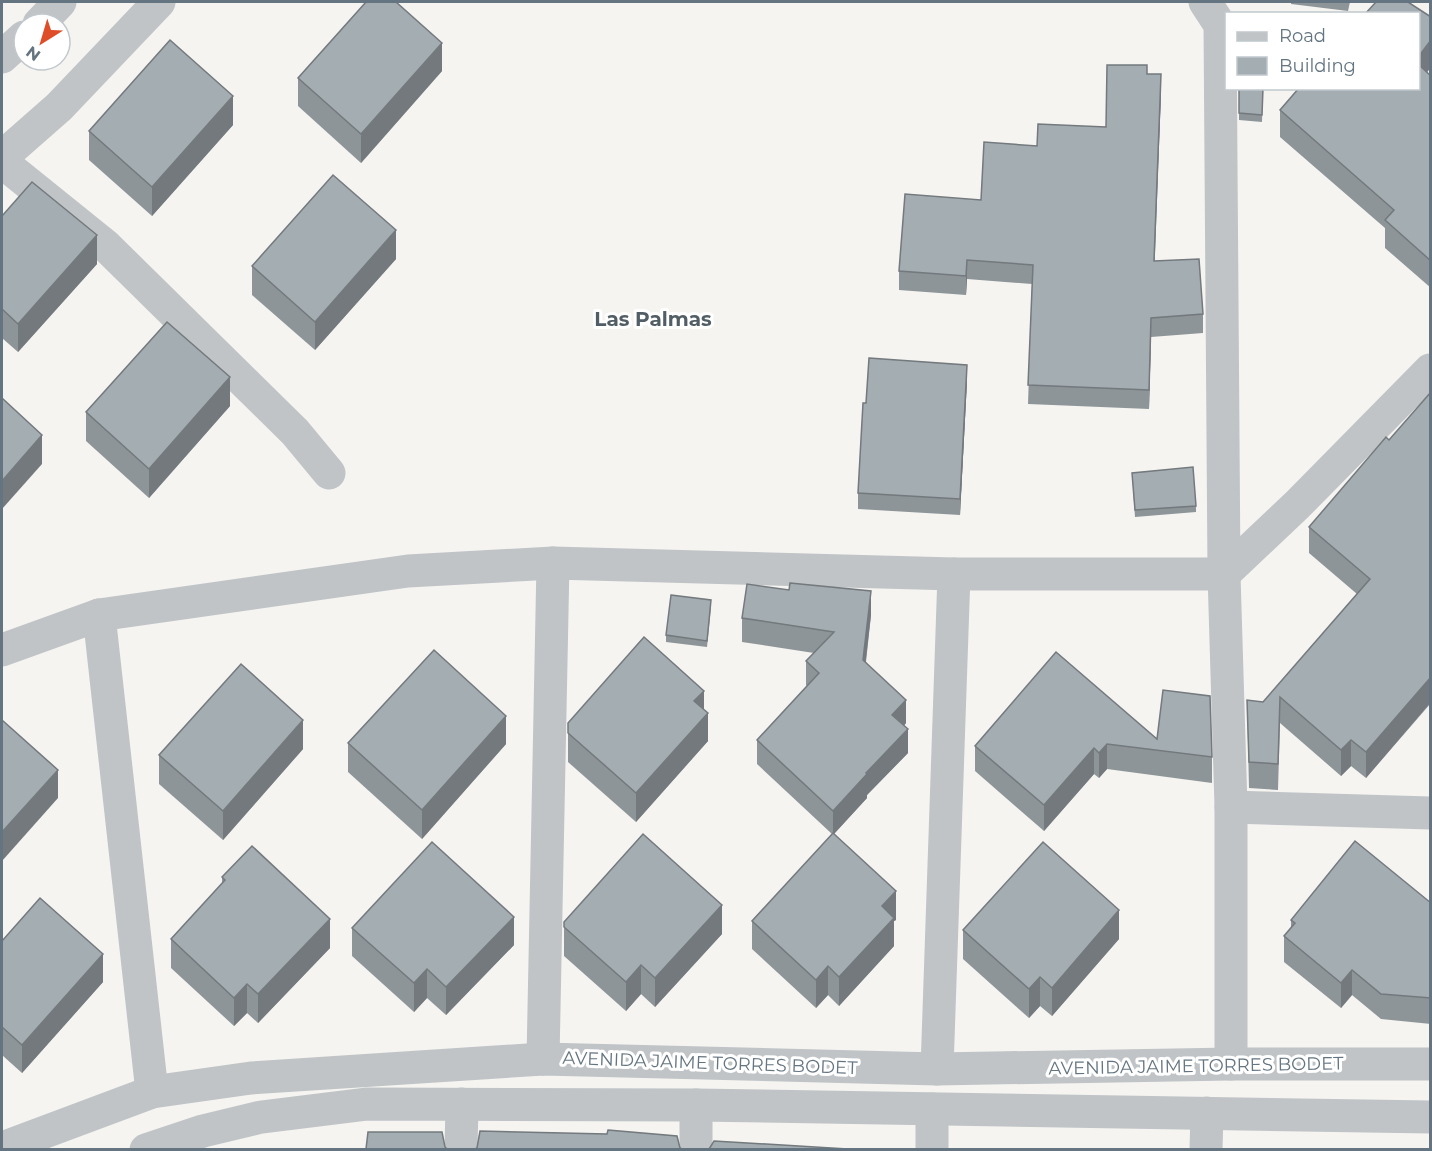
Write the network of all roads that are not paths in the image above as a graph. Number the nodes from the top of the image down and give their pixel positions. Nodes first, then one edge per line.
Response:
1 (159, 2) edge
2 (1205, 2) edge
3 (2, 157) edge
4 (2, 162) edge
5 (1431, 370) edge
6 (329, 473) dead end
7 (553, 563) junction
8 (954, 574) junction
9 (1224, 574) junction
10 (99, 615) junction
11 (2, 650) edge
12 (1231, 807) junction
13 (1431, 813) edge
14 (543, 1059) junction
15 (1231, 1064) junction
16 (1431, 1064) edge
17 (937, 1069) junction
18 (152, 1092) junction
19 (462, 1104) junction
20 (696, 1105) junction
21 (932, 1109) junction
22 (1207, 1113) junction
23 (1431, 1117) edge
24 (203, 1140) edge
25 (2, 1148) edge
26 (146, 1149) edge
27 (461, 1149) edge
28 (696, 1149) edge
29 (932, 1149) edge
30 (1206, 1149) edge

1 - 3 street
2 - 9 street
4 - 6 street
5 - 9 street
7 - 8 street
7 - 10 street
7 - 14 street
8 - 9 street
8 - 17 street
9 - 12 street
10 - 11 street
10 - 18 street
12 - 13 street
12 - 15 street
14 - 17 street, AVENIDA JAIME TORRES BODET
14 - 18 street, AVENIDA JAIME TORRES BODET
15 - 16 street, AVENIDA JAIME TORRES BODET
15 - 17 street, AVENIDA JAIME TORRES BODET
18 - 25 street, AVENIDA JAIME TORRES BODET
19 - 20 street
19 - 24 street
19 - 27 street
20 - 21 street
20 - 28 street
21 - 22 street
21 - 29 street
22 - 23 street
22 - 30 street
24 - 26 street

